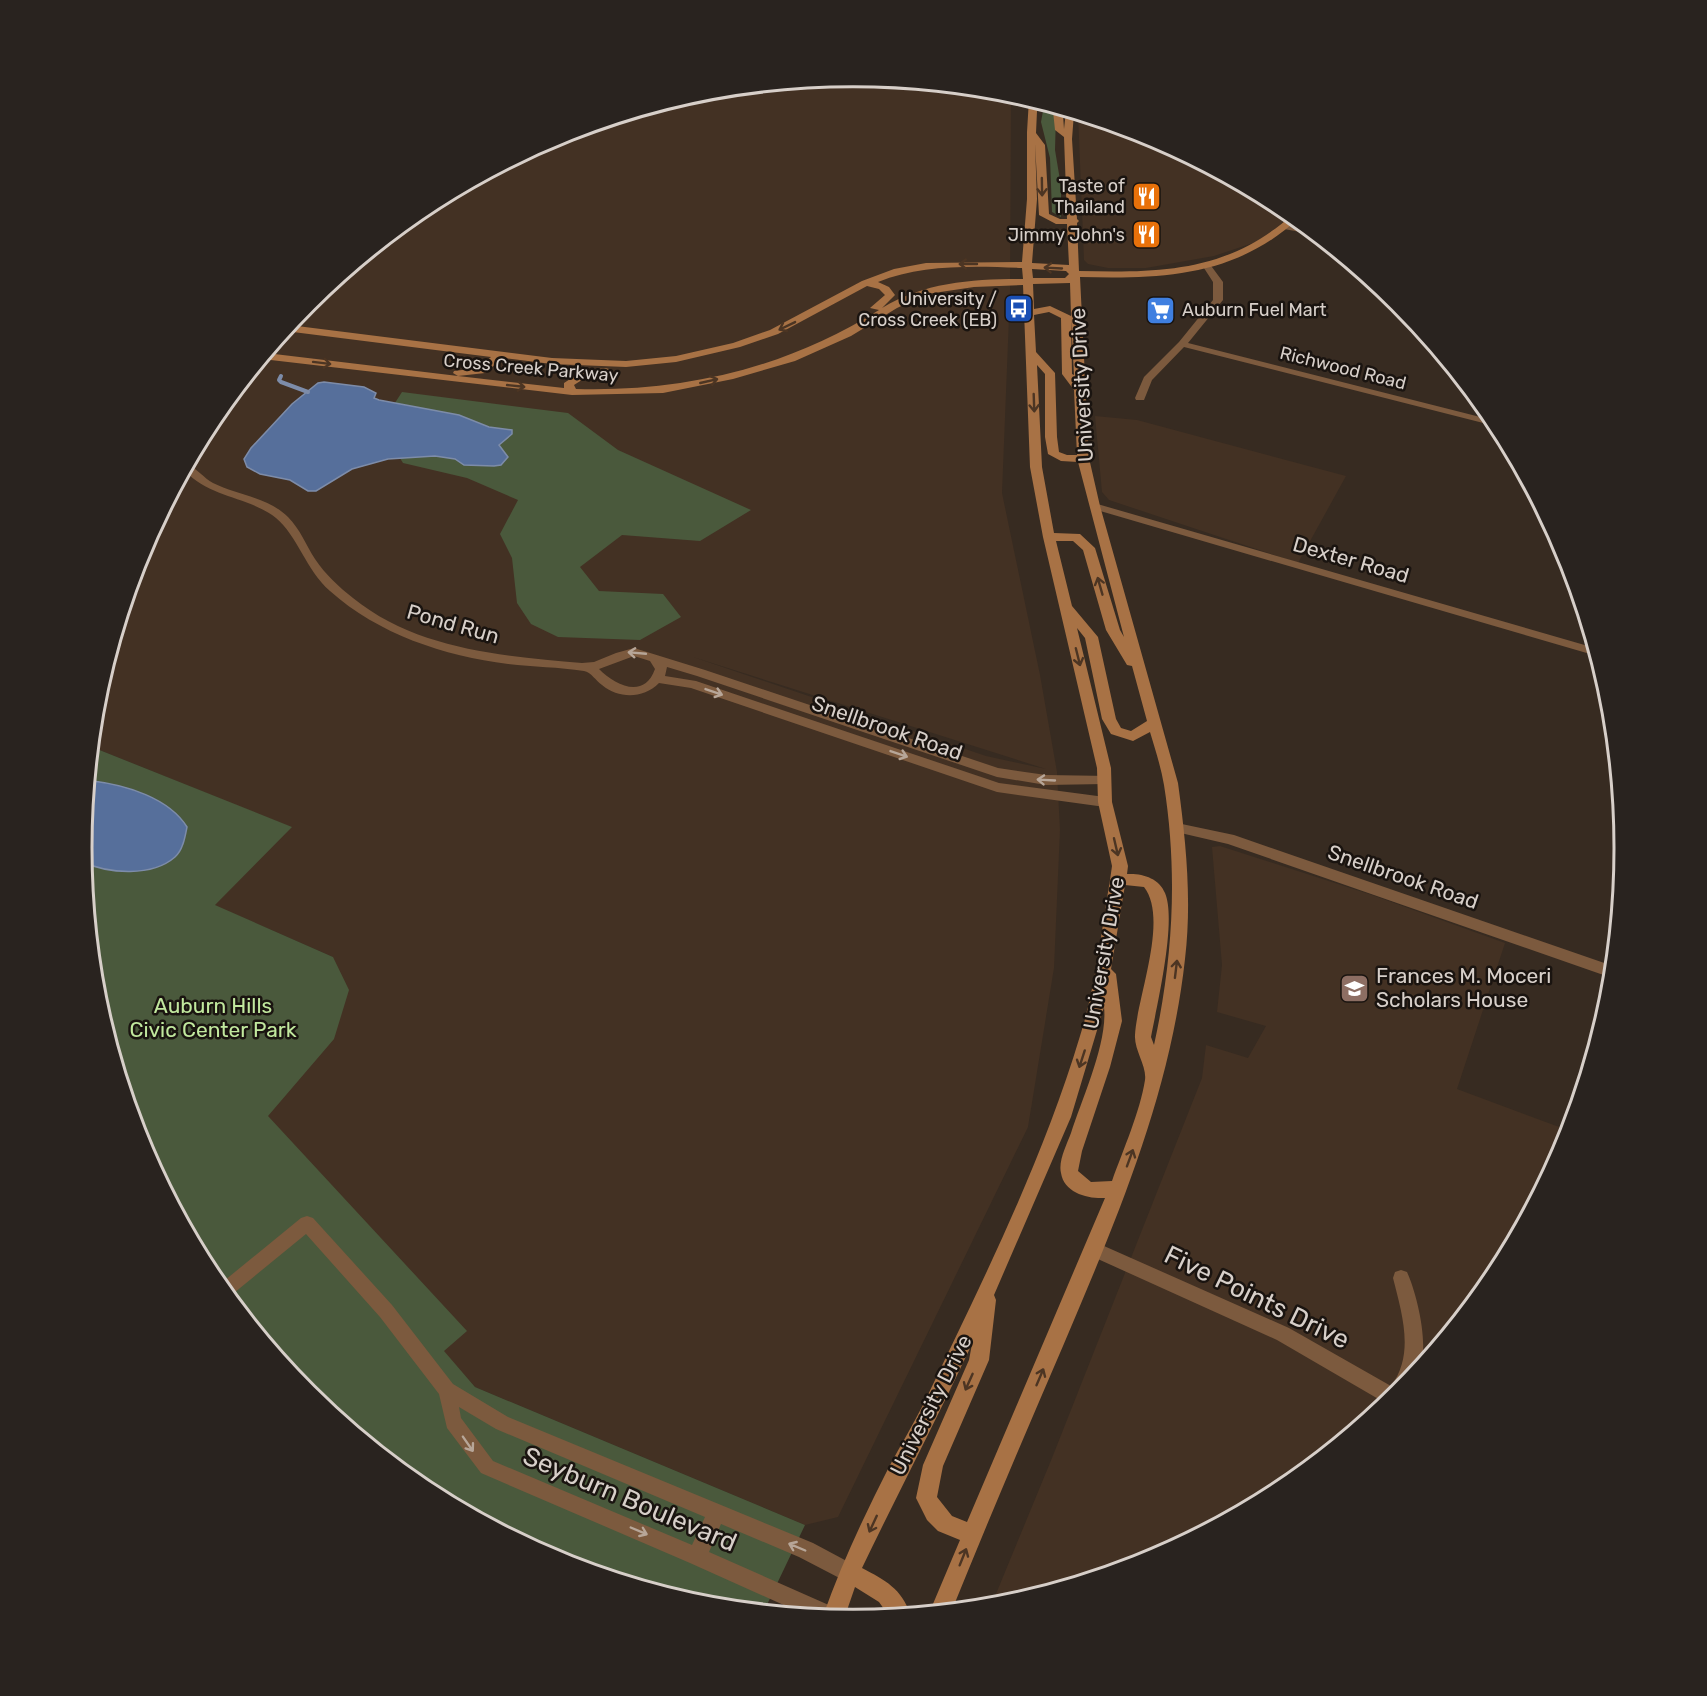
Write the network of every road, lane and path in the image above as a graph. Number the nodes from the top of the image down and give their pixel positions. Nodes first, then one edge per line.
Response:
1 (1033, 109) edge
2 (1059, 116) edge
3 (1070, 119) edge
4 (1031, 132) junction
5 (1069, 136) junction
6 (1074, 221) junction
7 (1289, 224) edge
8 (1287, 227) junction
9 (1296, 229) edge
10 (1206, 265) junction
11 (1027, 274) junction
12 (1076, 274) junction
13 (866, 283) junction
14 (1030, 313) junction
15 (297, 329) edge
16 (291, 335) edge
17 (395, 342) junction
18 (1182, 344) junction
19 (820, 347) junction
20 (703, 353) junction
21 (1032, 354) junction
22 (500, 355) junction
23 (272, 357) edge
24 (360, 368) junction
25 (1081, 391) junction
26 (572, 392) junction
27 (1140, 398) dead end
28 (1483, 420) edge
29 (1083, 458) junction
30 (192, 471) edge
31 (1094, 506) junction
32 (1049, 537) junction
33 (1065, 604) junction
34 (1589, 650) edge
35 (658, 661) junction
36 (590, 667) junction
37 (1142, 677) junction
38 (658, 679) junction
39 (1155, 722) junction
40 (1105, 779) junction
41 (1105, 802) junction
42 (1177, 828) junction
43 (1118, 880) junction
44 (1106, 959) junction
45 (1604, 969) edge
46 (1155, 1080) junction
47 (1120, 1185) junction
48 (1095, 1250) junction
49 (1401, 1278) dead end
50 (231, 1285) edge
51 (989, 1285) junction
52 (1413, 1364) edge
53 (447, 1390) junction
54 (1385, 1392) edge
55 (717, 1512) junction
56 (972, 1534) junction
57 (697, 1556) junction
58 (849, 1574) junction
59 (944, 1603) edge
60 (809, 1607) edge
61 (898, 1607) edge
62 (837, 1608) edge

1 - 4 main road, University Drive
2 - 5 main road
3 - 5 main road, University Drive
4 -> 6 main road
4 - 11 main road, University Drive
5 - 6 main road, University Drive
6 - 12 main road, University Drive
7 - 8 main road
8 - 9 street
8 - 10 main road
10 - 12 main road
10 - 18 street
11 - 12 main road, Cross Creek Parkway
12 -> 11 main road, Cross Creek Parkway
11 -> 13 main road, Cross Creek Parkway
11 - 14 main road, University Drive
11 - 19 main road, Cross Creek Parkway
12 - 25 main road, University Drive
13 - 19 main road
13 -> 20 main road, Cross Creek Parkway
14 - 21 main road, University Drive
14 - 25 main road
15 - 17 main road, Cross Creek Parkway
16 - 17 main road
17 - 22 main road, Cross Creek Parkway
18 - 27 street
18 - 28 street, Richwood Road
26 -> 19 main road, Cross Creek Parkway
20 - 22 main road, Cross Creek Parkway
20 - 26 main road
21 - 29 main road
21 -> 32 main road, University Drive
22 - 24 main road
23 -> 24 main road, Cross Creek Parkway
24 -> 26 main road, Cross Creek Parkway
25 - 29 main road, University Drive
29 - 31 main road, University Drive
30 - 36 street, Pond Run
31 - 34 street, Dexter Road
31 - 37 main road, University Drive
32 - 33 main road, University Drive
37 -> 32 main road
33 - 39 main road
33 -> 40 main road, University Drive
35 -> 36 street, Pond Run
35 - 38 street
40 -> 35 street, Snellbrook Road
36 - 38 street
37 - 39 main road, University Drive
38 -> 41 street, Snellbrook Road
39 - 42 main road, University Drive
40 - 41 main road, University Drive
41 -> 43 main road, University Drive
42 - 45 street, Snellbrook Road
46 -> 42 main road, University Drive
43 - 44 main road, University Drive
43 - 46 main road
44 - 47 main road
44 -> 51 main road, University Drive
47 -> 46 main road, University Drive
47 - 48 main road, University Drive
48 - 54 street, Five Points Drive
56 -> 48 main road, University Drive
49 - 52 street
50 - 53 street, Seyburn Boulevard
51 -> 56 main road
51 -> 58 main road, University Drive
53 - 55 street, Seyburn Boulevard
53 -> 57 street, Seyburn Boulevard
55 - 57 street
58 -> 55 street, Seyburn Boulevard
59 -> 56 main road, University Drive
57 - 60 street, Seyburn Boulevard
58 - 61 main road
58 - 62 main road, University Drive

